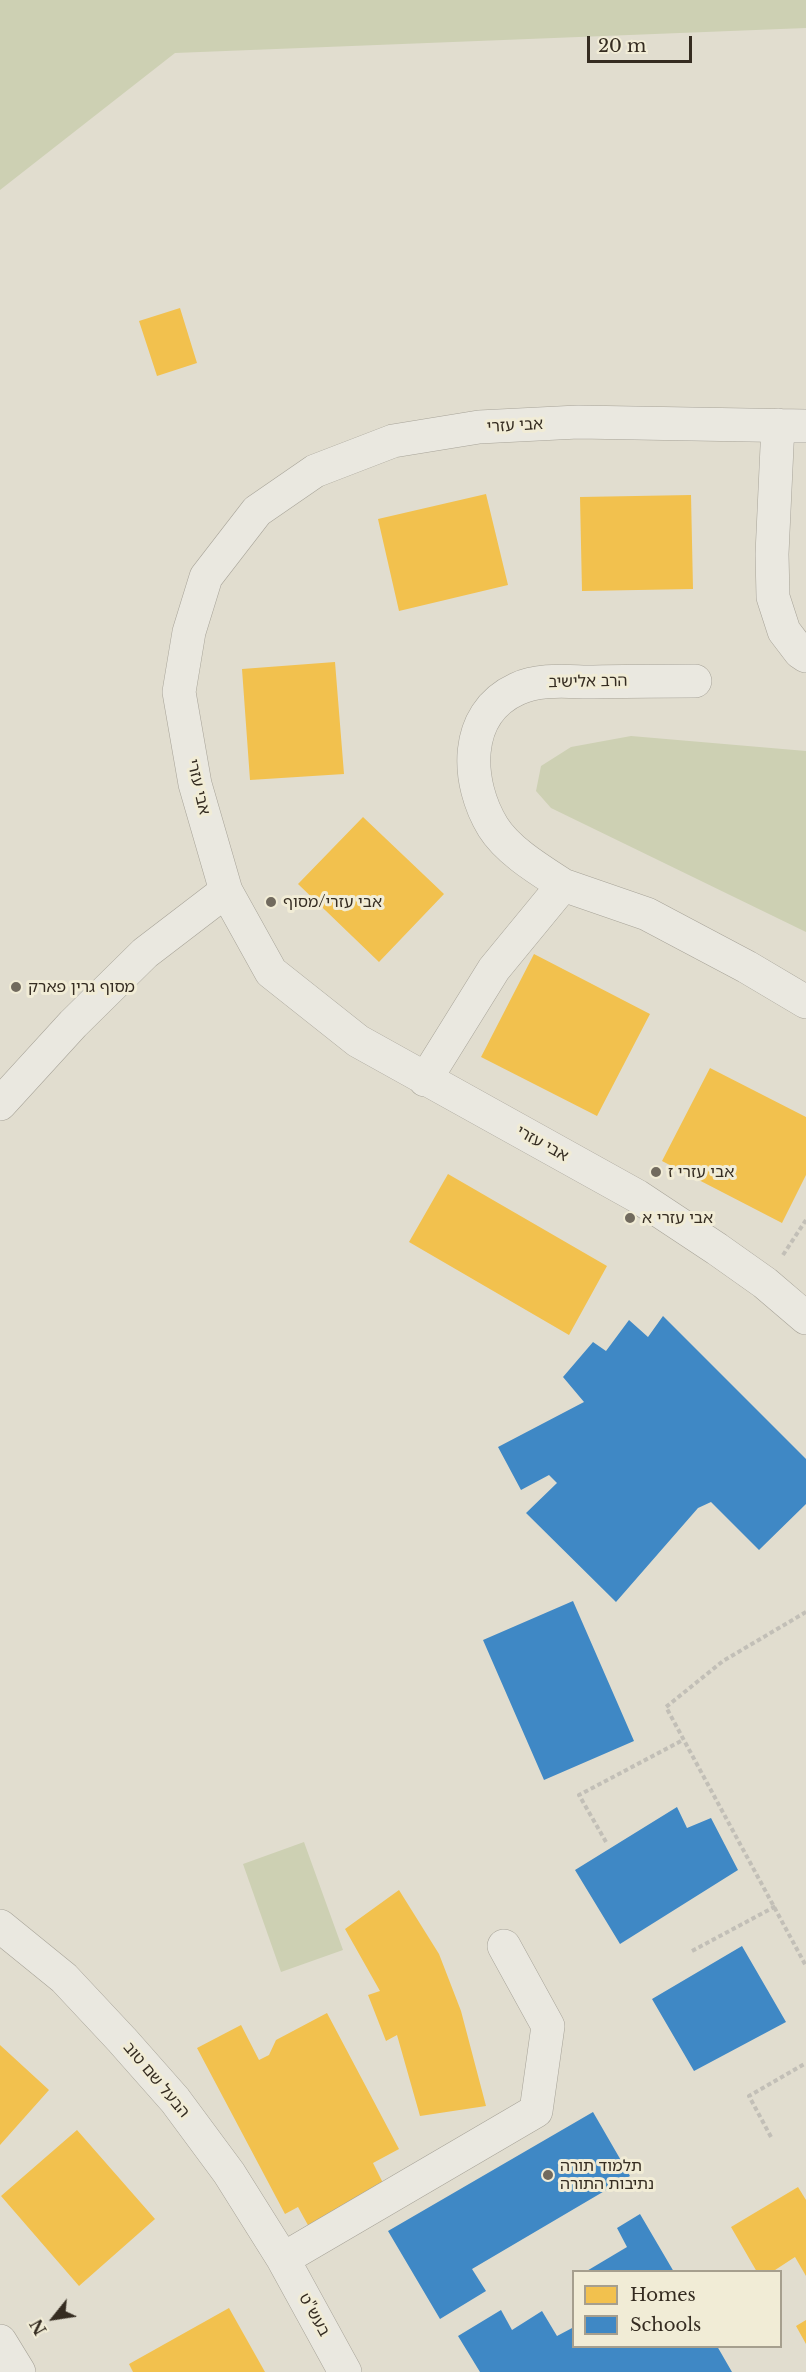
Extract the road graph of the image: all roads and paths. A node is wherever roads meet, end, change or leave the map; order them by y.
1 (792, 426) edge
2 (806, 656) edge
3 (695, 681) dead end
4 (564, 885) junction
5 (226, 891) junction
6 (806, 1002) edge
7 (425, 1080) junction
8 (0, 1104) edge
9 (806, 1318) edge
10 (806, 1612) edge
11 (683, 1740) junction
12 (606, 1842) dead end
13 (776, 1906) junction
14 (0, 1926) edge
15 (504, 1946) dead end
16 (693, 1951) dead end
17 (806, 1966) edge
18 (806, 2063) edge
19 (771, 2138) dead end
20 (283, 2259) junction
21 (0, 2341) edge
22 (19, 2372) edge
23 (345, 2372) edge

1 - 2 street
1 - 5 street, אבי עזרי
3 - 4 street, הרב אלישיב
4 - 6 street, הרב אלישיב
4 - 7 street
5 - 7 street, אבי עזרי
5 - 8 street
7 - 9 street, אבי עזרי
10 - 11 path
11 - 12 path
11 - 13 path
13 - 16 path
13 - 17 path
14 - 20 street, הבעל שם טוב
15 - 20 street
18 - 19 path
20 - 23 street, בעש"ט
21 - 22 street

